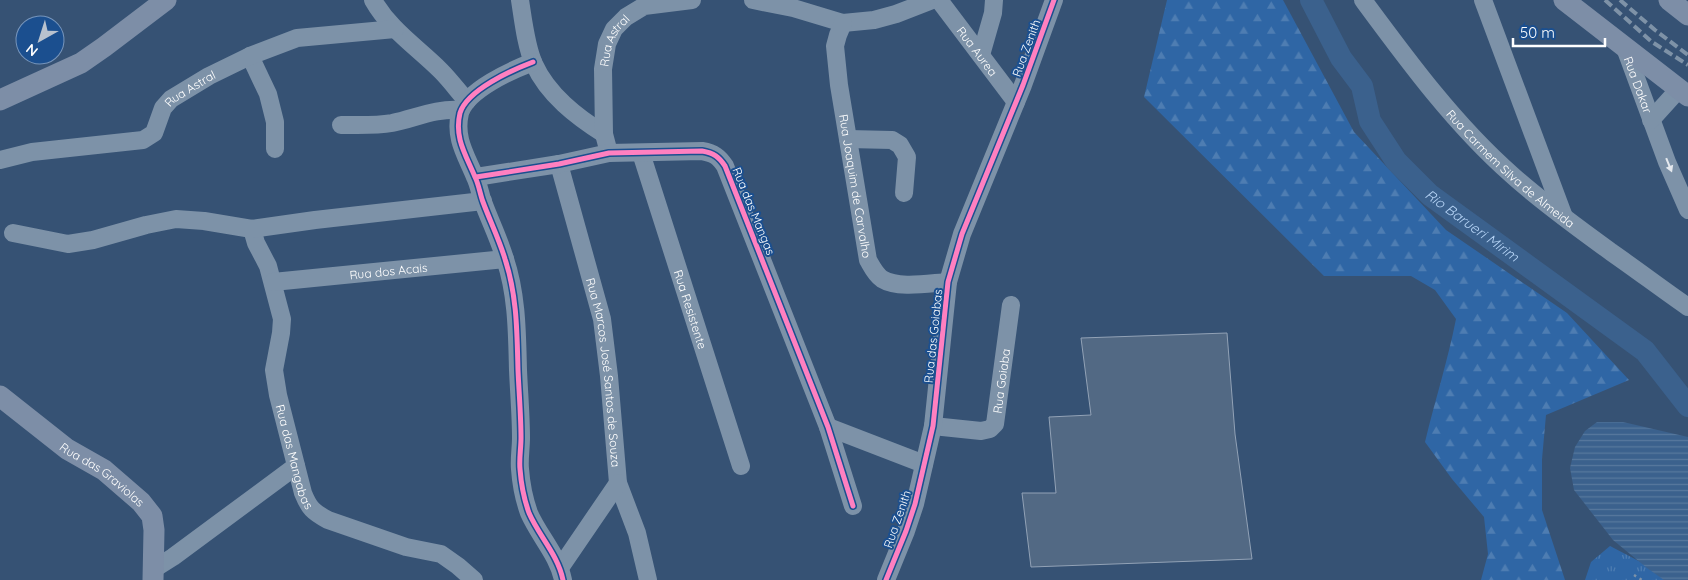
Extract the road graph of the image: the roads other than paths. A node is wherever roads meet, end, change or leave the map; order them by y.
1 (166, 0) edge
2 (373, 0) edge
3 (520, 0) edge
4 (692, 0) edge
5 (753, 0) edge
6 (932, 0) edge
7 (939, 0) edge
8 (994, 0) edge
9 (1054, 0) edge
10 (1362, 0) edge
11 (1483, 0) edge
12 (1564, 0) edge
13 (1669, 0) edge
14 (1674, 0) edge
15 (1688, 7) edge
16 (1688, 14) edge
17 (844, 23) junction
18 (395, 29) junction
19 (1625, 48) junction
20 (981, 55) junction
21 (250, 56) junction
22 (533, 62) junction
23 (1684, 92) edge
24 (0, 100) edge
25 (1016, 102) junction
26 (464, 106) junction
27 (1652, 120) junction
28 (341, 125) dead end
29 (604, 134) junction
30 (848, 139) junction
31 (275, 149) dead end
32 (609, 153) junction
33 (641, 153) junction
34 (0, 160) edge
35 (559, 164) junction
36 (476, 178) junction
37 (904, 193) dead end
38 (483, 201) junction
39 (1688, 210) edge
40 (1564, 218) junction
41 (252, 229) junction
42 (13, 233) dead end
43 (505, 259) junction
44 (273, 282) junction
45 (948, 282) junction
46 (1685, 303) edge
47 (1011, 305) dead end
48 (0, 396) edge
49 (933, 426) junction
50 (828, 427) junction
51 (924, 464) junction
52 (296, 466) junction
53 (741, 466) dead end
54 (618, 483) junction
55 (853, 506) dead end
56 (153, 574) edge
57 (561, 574) edge
58 (474, 580) edge
59 (648, 580) edge
60 (886, 580) edge

1 - 24 main road
2 - 18 street
3 - 22 street
4 - 29 street, Rua Astral
5 - 17 street
6 - 17 street
7 - 20 street, Rua Aurea
8 - 20 street
9 - 25 street, Rua Zenith
10 - 40 street, Rua Carmem Silva de Almeida
11 - 40 street
12 - 19 main road
13 - 16 main road
14 - 15 main road
17 - 30 street, Rua Joaquim de Carvalho
18 - 21 street, Rua Astral
18 - 26 street
19 - 23 main road
19 - 27 street, Rua Dakar
20 - 25 street, Rua Aurea
21 - 31 street
21 - 34 street, Rua Astral
22 - 26 street
22 - 29 street
23 - 27 street, Rua Dakar
25 - 45 street, Rua das Goiabas
26 - 28 street
26 - 36 street
27 -> 39 street, Rua Dakar
29 - 32 street, Rua Astral
30 - 37 street
30 - 45 street, Rua Joaquim de Carvalho
32 - 33 street, Rua das Mangas
32 - 35 street, Rua das Mangas
33 - 50 street, Rua das Mangas
33 - 53 street, Rua Resistente
35 - 36 street, Rua das Mangas
35 - 54 street, Rua Marcos José Santos de Souza
36 - 38 street
38 - 41 street
38 - 43 street
40 - 46 street, Rua Carmem Silva de Almeida
41 - 42 street
41 - 44 street, Rua das Mangabas
43 - 44 street, Rua dos Acais
43 - 57 street
44 - 52 street, Rua das Mangabas
45 - 49 street, Rua das Goiabas
47 - 49 street, Rua Goiaba
48 - 56 main road, Rua das Graviolas
49 - 51 street, Rua das Goiabas
50 - 51 street
50 - 55 street, Rua das Mangas
51 - 60 street, Rua Zenith
52 - 56 street
52 - 58 street, Rua das Mangabas
54 - 57 street
54 - 59 street, Rua Marcos José Santos de Souza

